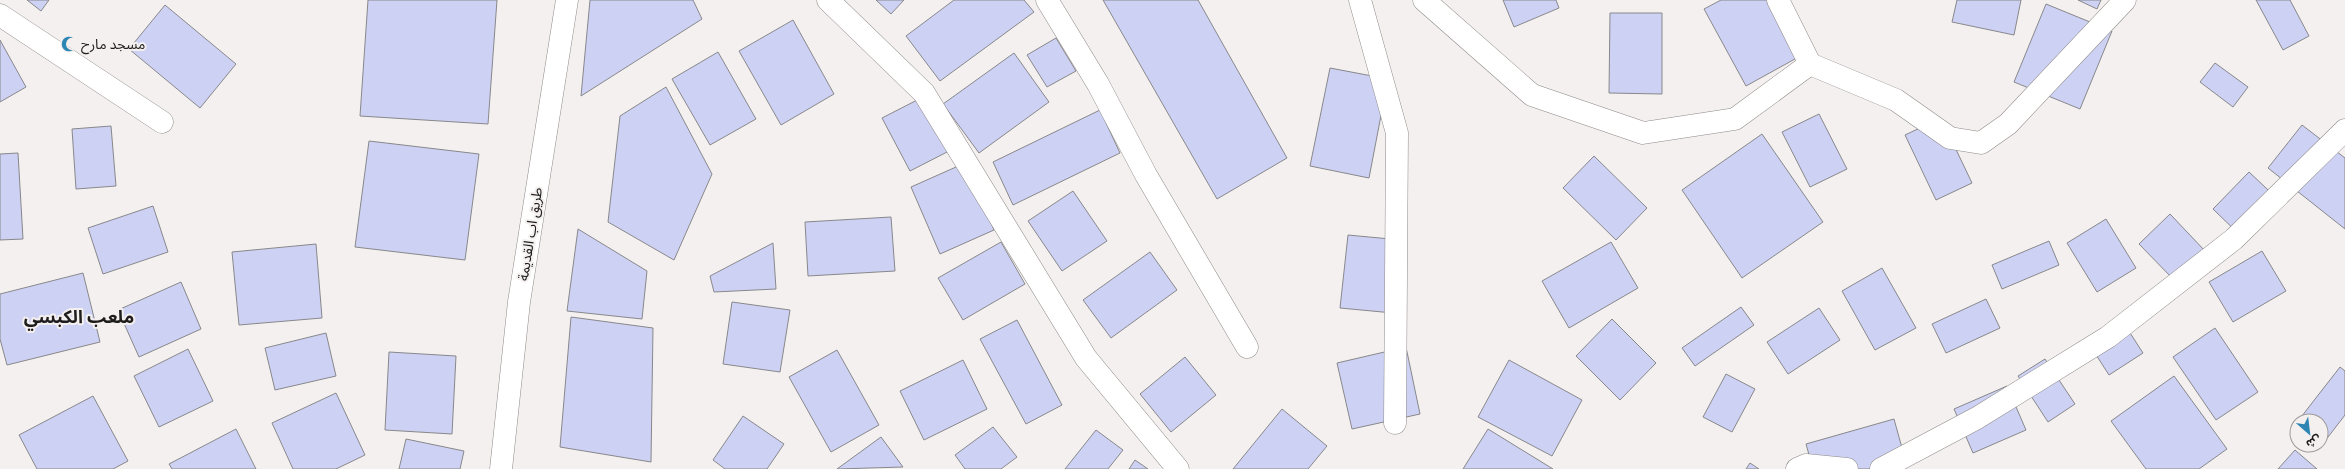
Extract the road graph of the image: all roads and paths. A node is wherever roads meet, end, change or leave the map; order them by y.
1 (567, 0) edge
2 (828, 0) edge
3 (1047, 0) edge
4 (1360, 0) edge
5 (1424, 0) edge
6 (1778, 0) edge
7 (2125, 0) edge
8 (0, 15) edge
9 (1810, 64) junction
10 (162, 122) dead end
11 (2345, 130) edge
12 (1247, 347) dead end
13 (1394, 423) dead end
14 (501, 469) edge
15 (1178, 469) edge
16 (1797, 469) edge
17 (1847, 469) edge
18 (1881, 469) edge

1 - 14 street, طريق اب القديمة
2 - 15 street
3 - 12 street
4 - 13 street
5 - 9 street
6 - 9 street
7 - 9 street
8 - 10 street
11 - 18 street
16 - 17 street

